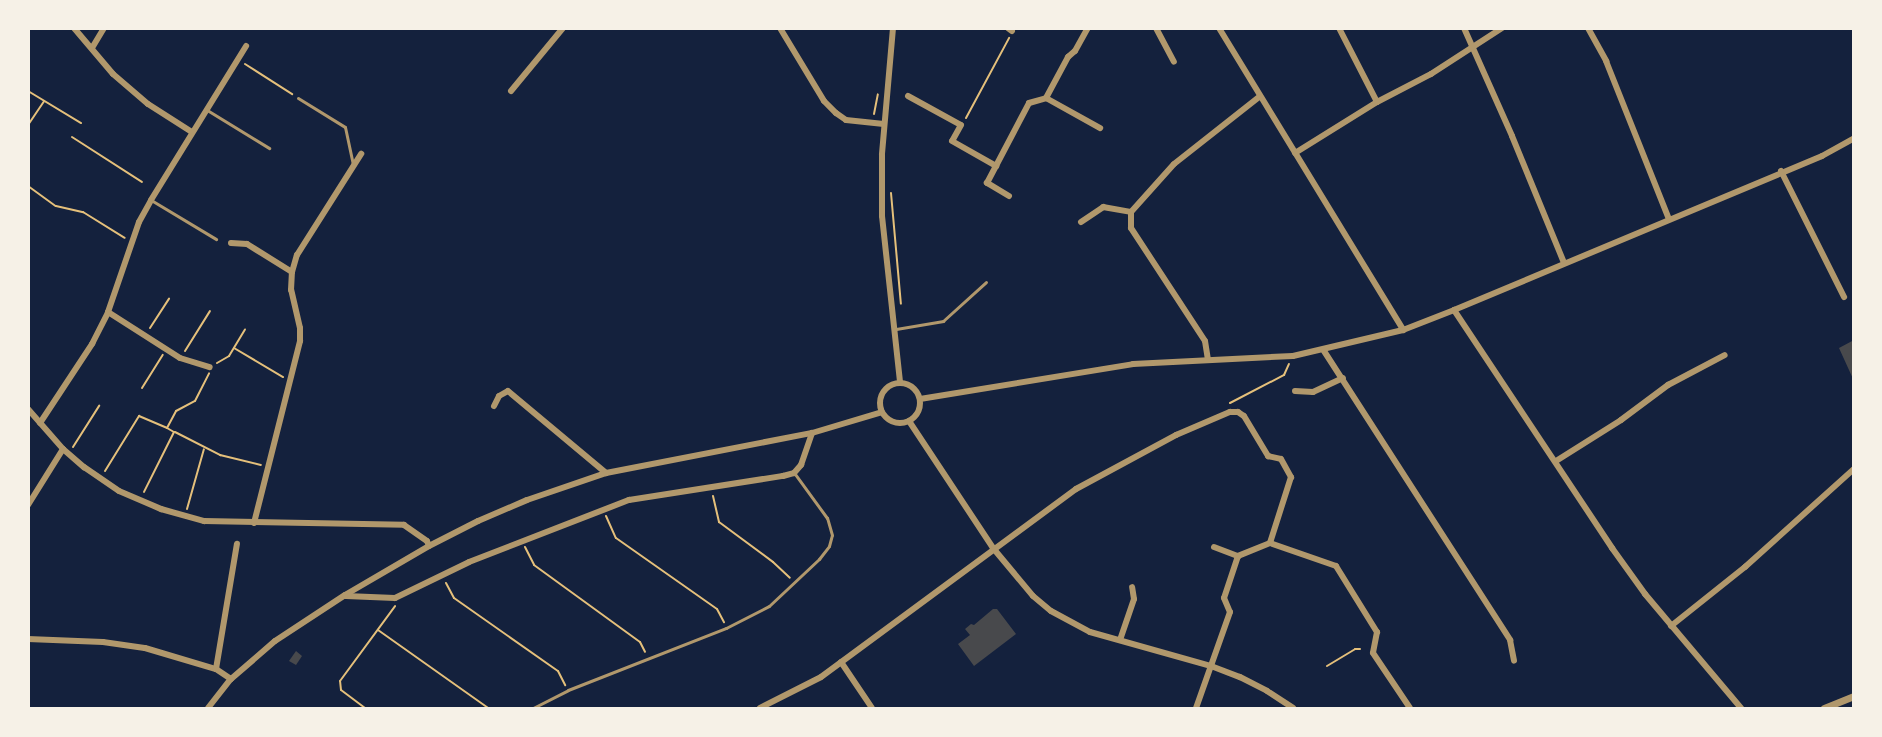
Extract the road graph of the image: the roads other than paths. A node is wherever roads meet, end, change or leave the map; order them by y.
1 (74, 28) edge
2 (104, 28) edge
3 (562, 28) edge
4 (780, 28) edge
5 (893, 28) edge
6 (1088, 28) edge
7 (1156, 28) edge
8 (1219, 28) edge
9 (1339, 28) edge
10 (1464, 28) edge
11 (1502, 28) edge
12 (1588, 28) edge
13 (246, 46) dead end
14 (1472, 47) junction
15 (92, 48) junction
16 (1174, 62) dead end
17 (512, 91) dead end
18 (908, 96) dead end
19 (1259, 97) junction
20 (298, 98) dead end
21 (1046, 98) junction
22 (1377, 102) junction
23 (206, 109) junction
24 (884, 124) junction
25 (1100, 128) dead end
26 (192, 132) junction
27 (1854, 138) edge
28 (269, 148) dead end
29 (1294, 153) junction
30 (361, 154) dead end
31 (353, 166) junction
32 (996, 166) junction
33 (1781, 171) junction
34 (1009, 196) dead end
35 (151, 200) junction
36 (1131, 212) junction
37 (1669, 219) junction
38 (1080, 222) dead end
39 (216, 239) dead end
40 (231, 243) dead end
41 (1564, 263) junction
42 (292, 272) junction
43 (986, 282) dead end
44 (1844, 297) dead end
45 (1455, 310) junction
46 (108, 312) junction
47 (896, 329) junction
48 (1403, 330) junction
49 (1324, 351) junction
50 (1725, 355) dead end
51 (1208, 359) junction
52 (210, 368) road end
53 (1343, 378) junction
54 (900, 383) junction
55 (1295, 391) dead end
56 (920, 399) junction
57 (494, 406) dead end
58 (28, 409) edge
59 (882, 412) junction
60 (909, 422) junction
61 (40, 423) junction
62 (812, 433) junction
63 (63, 449) junction
64 (1556, 461) junction
65 (1854, 468) edge
66 (606, 473) junction
67 (794, 473) junction
68 (28, 506) edge
69 (254, 523) junction
70 (1270, 543) junction
71 (237, 544) dead end
72 (429, 546) junction
73 (1214, 547) dead end
74 (993, 548) junction
75 (1239, 556) junction
76 (1132, 587) dead end
77 (345, 596) junction
78 (1671, 626) junction
79 (28, 639) edge
80 (1120, 640) junction
81 (1514, 661) dead end
82 (841, 662) junction
83 (1210, 666) junction
84 (216, 669) junction
85 (231, 679) junction
86 (1854, 696) edge
87 (1840, 705) edge
88 (208, 708) edge
89 (533, 708) edge
90 (759, 708) edge
91 (872, 708) edge
92 (1196, 708) edge
93 (1293, 708) edge
94 (1410, 708) edge
95 (1741, 708) edge
96 (1824, 708) edge

1 - 15 street
2 - 15 street
3 - 17 street
4 - 24 street
5 - 24 street
6 - 21 street
7 - 16 street
8 - 19 street
9 - 22 street
10 - 14 street
11 - 14 street
12 - 37 street
13 - 23 street
14 - 22 street
14 - 41 street
15 - 26 street
18 - 32 street
19 - 29 street
19 - 36 street
20 - 31 lane
21 - 25 street
21 - 32 street
22 - 29 street
23 - 26 street
23 - 28 lane
24 - 47 street
26 - 35 street
27 - 33 street
29 - 48 street
30 - 31 street
31 - 42 street
32 - 34 street
33 - 37 street
33 - 44 street
35 - 39 lane
35 - 46 street
36 - 38 street
36 - 51 street
37 - 41 street
40 - 42 street
41 - 45 street
42 - 69 street
43 - 47 lane
45 - 48 street
45 - 64 street
46 - 52 street
46 - 61 street
47 - 54 street
48 - 49 street
49 - 51 street
49 - 53 street
50 - 64 street
51 - 56 street
53 - 55 street
53 - 81 street
54 - 56 street
54 - 59 street
56 - 60 street
57 - 66 street
58 - 61 street
59 - 60 street
59 - 62 street
60 - 74 street
61 - 63 street
62 - 66 street
62 - 67 street
63 - 68 street
63 - 69 street
64 - 78 street
65 - 78 street
66 - 72 street
67 - 77 street
67 - 89 lane
69 - 72 street
70 - 74 street
70 - 75 street
70 - 94 street
71 - 84 street
72 - 77 street
73 - 75 street
74 - 80 street
74 - 82 street
75 - 83 street
76 - 80 street
77 - 85 street
78 - 95 street
79 - 84 street
80 - 83 street
82 - 90 street
82 - 91 street
83 - 92 street
83 - 93 street
84 - 85 street
85 - 88 street
86 - 87 street
87 - 96 street

